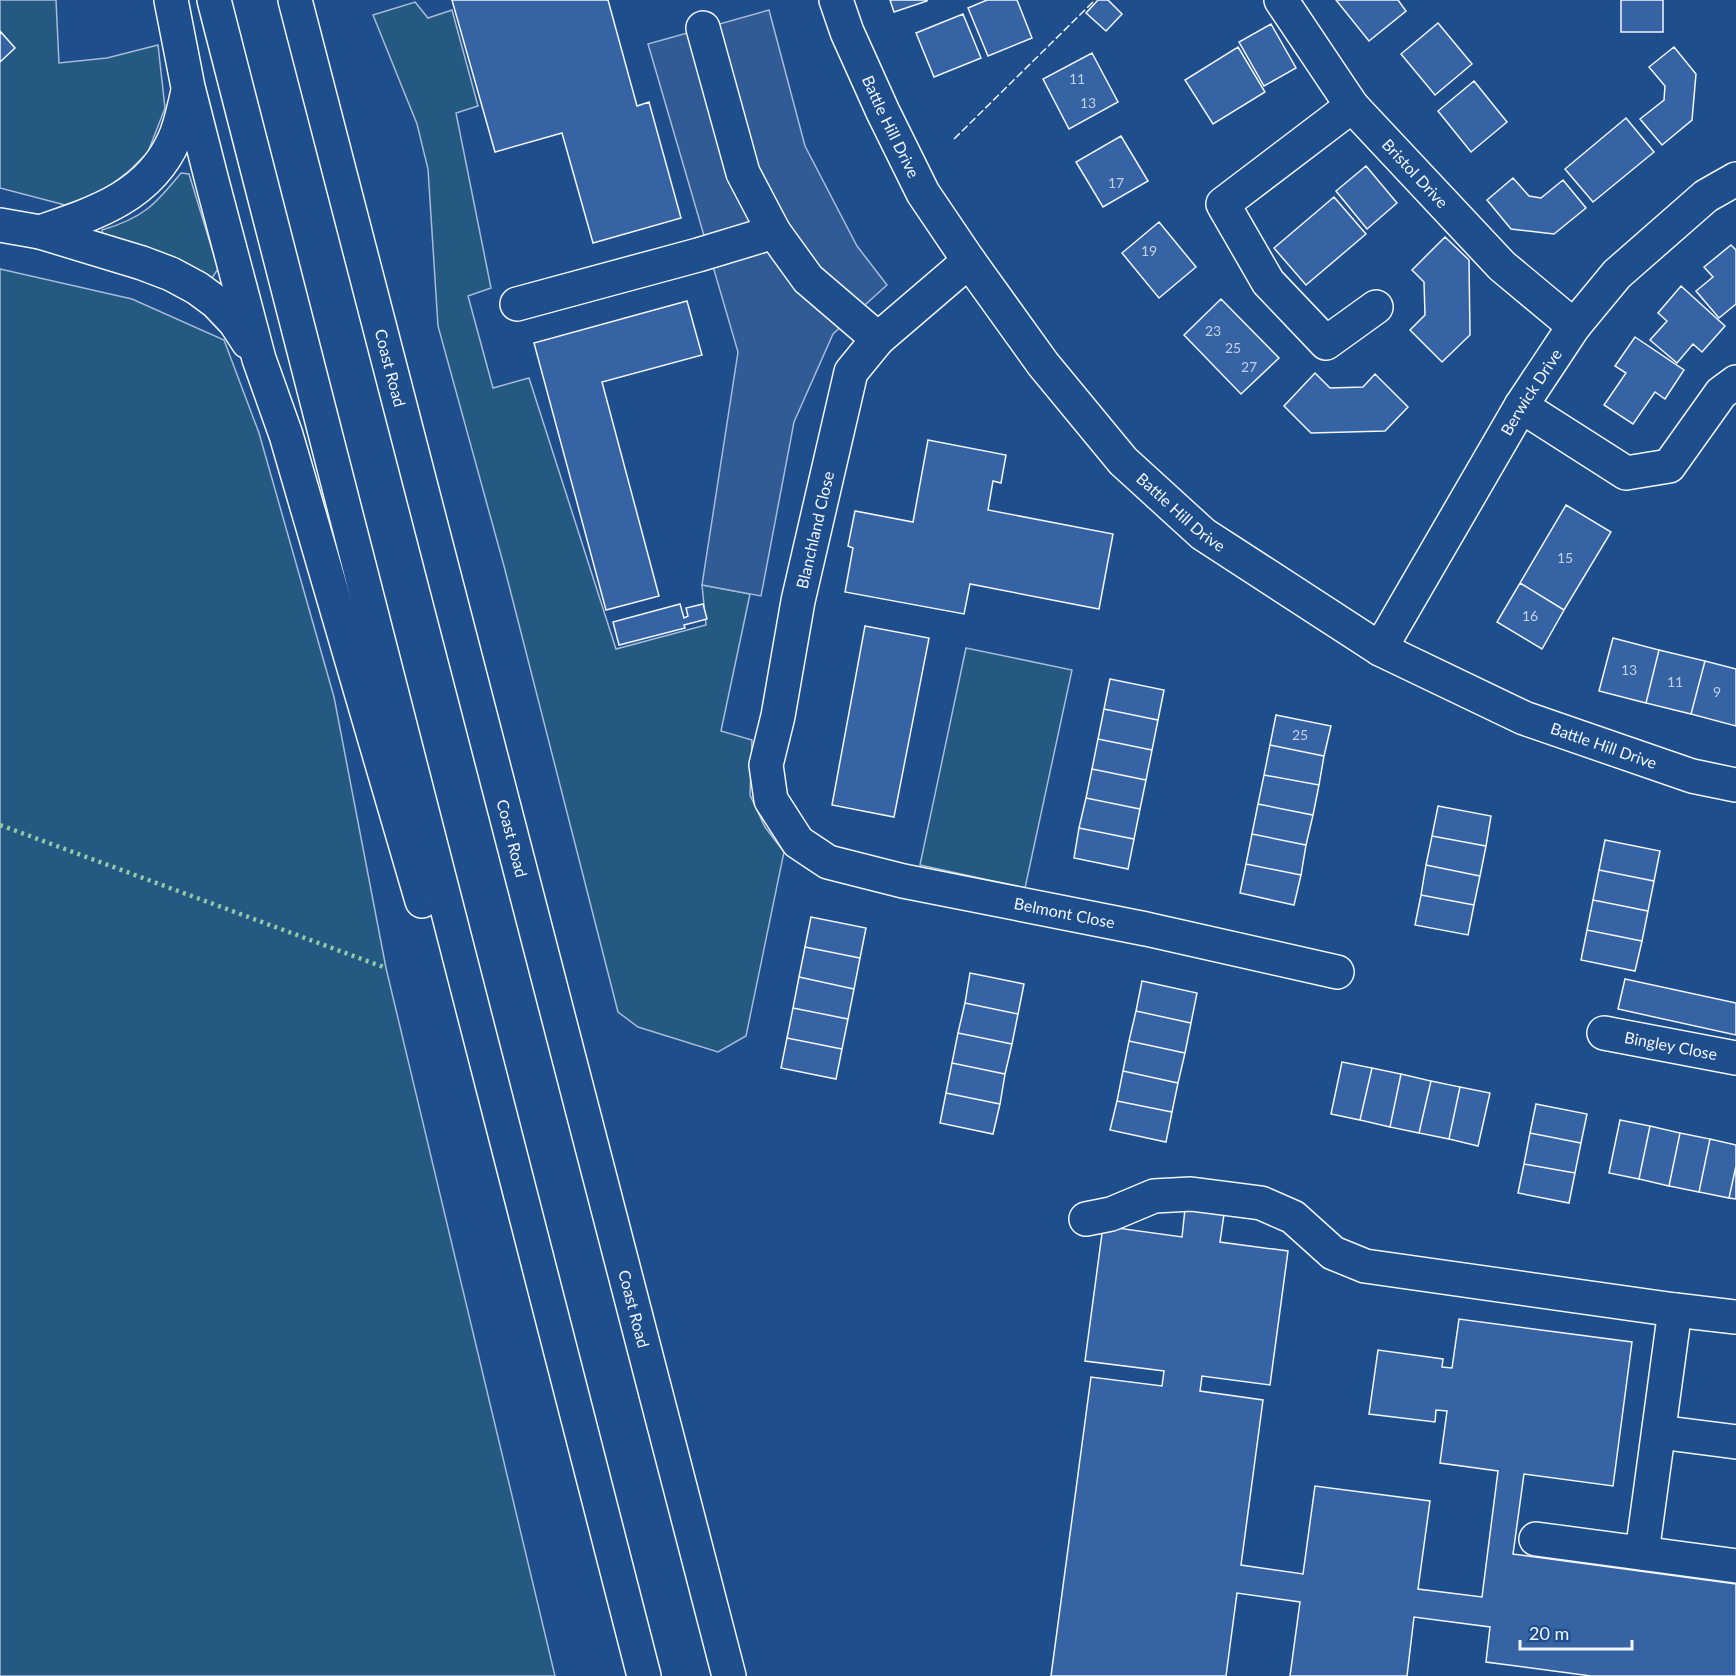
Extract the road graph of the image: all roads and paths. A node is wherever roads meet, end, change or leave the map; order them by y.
1 (171, 0) edge
2 (214, 0) edge
3 (295, 0) edge
4 (836, 0) edge
5 (1281, 0) edge
6 (703, 28) dead end
7 (189, 87) junction
8 (1352, 106) junction
9 (1736, 179) edge
10 (0, 225) edge
11 (40, 232) junction
12 (774, 232) junction
13 (969, 261) junction
14 (518, 304) dead end
15 (1376, 307) dead end
16 (1574, 326) junction
17 (878, 339) junction
18 (259, 359) junction
19 (1736, 382) edge
20 (1521, 406) junction
21 (1380, 649) junction
22 (1736, 785) edge
23 (798, 842) joint
24 (1337, 972) dead end
25 (1604, 1033) dead end
26 (1736, 1058) edge
27 (1086, 1219) dead end
28 (1675, 1310) junction
29 (1736, 1317) edge
30 (1659, 1432) junction
31 (1736, 1442) edge
32 (598, 1504) junction
33 (1536, 1539) dead end
34 (1642, 1553) junction
35 (1736, 1566) edge
36 (644, 1676) edge
37 (729, 1676) edge

1 - 7 main road
2 - 32 main road
3 - 37 main road, Coast Road
4 - 13 main road, Battle Hill Drive
5 - 8 main road, Bristol Drive
6 - 12 main road
7 - 11 main road
7 - 18 main road
8 - 15 main road
8 - 16 main road, Bristol Drive
9 - 16 main road, Berwick Drive
10 - 11 main road
11 - 18 main road
12 - 14 main road
12 - 17 main road
13 - 17 main road, Blanchland Close
13 - 21 main road, Battle Hill Drive
16 - 20 main road, Berwick Drive
17 - 23 main road, Blanchland Close
18 - 32 main road
19 - 20 main road
20 - 21 main road, Berwick Drive
21 - 22 main road, Battle Hill Drive
23 - 24 main road, Belmont Close
25 - 26 main road, Bingley Close
27 - 28 main road
28 - 29 main road
28 - 30 main road
30 - 31 main road
30 - 34 main road
32 - 36 main road
33 - 34 main road
34 - 35 main road

